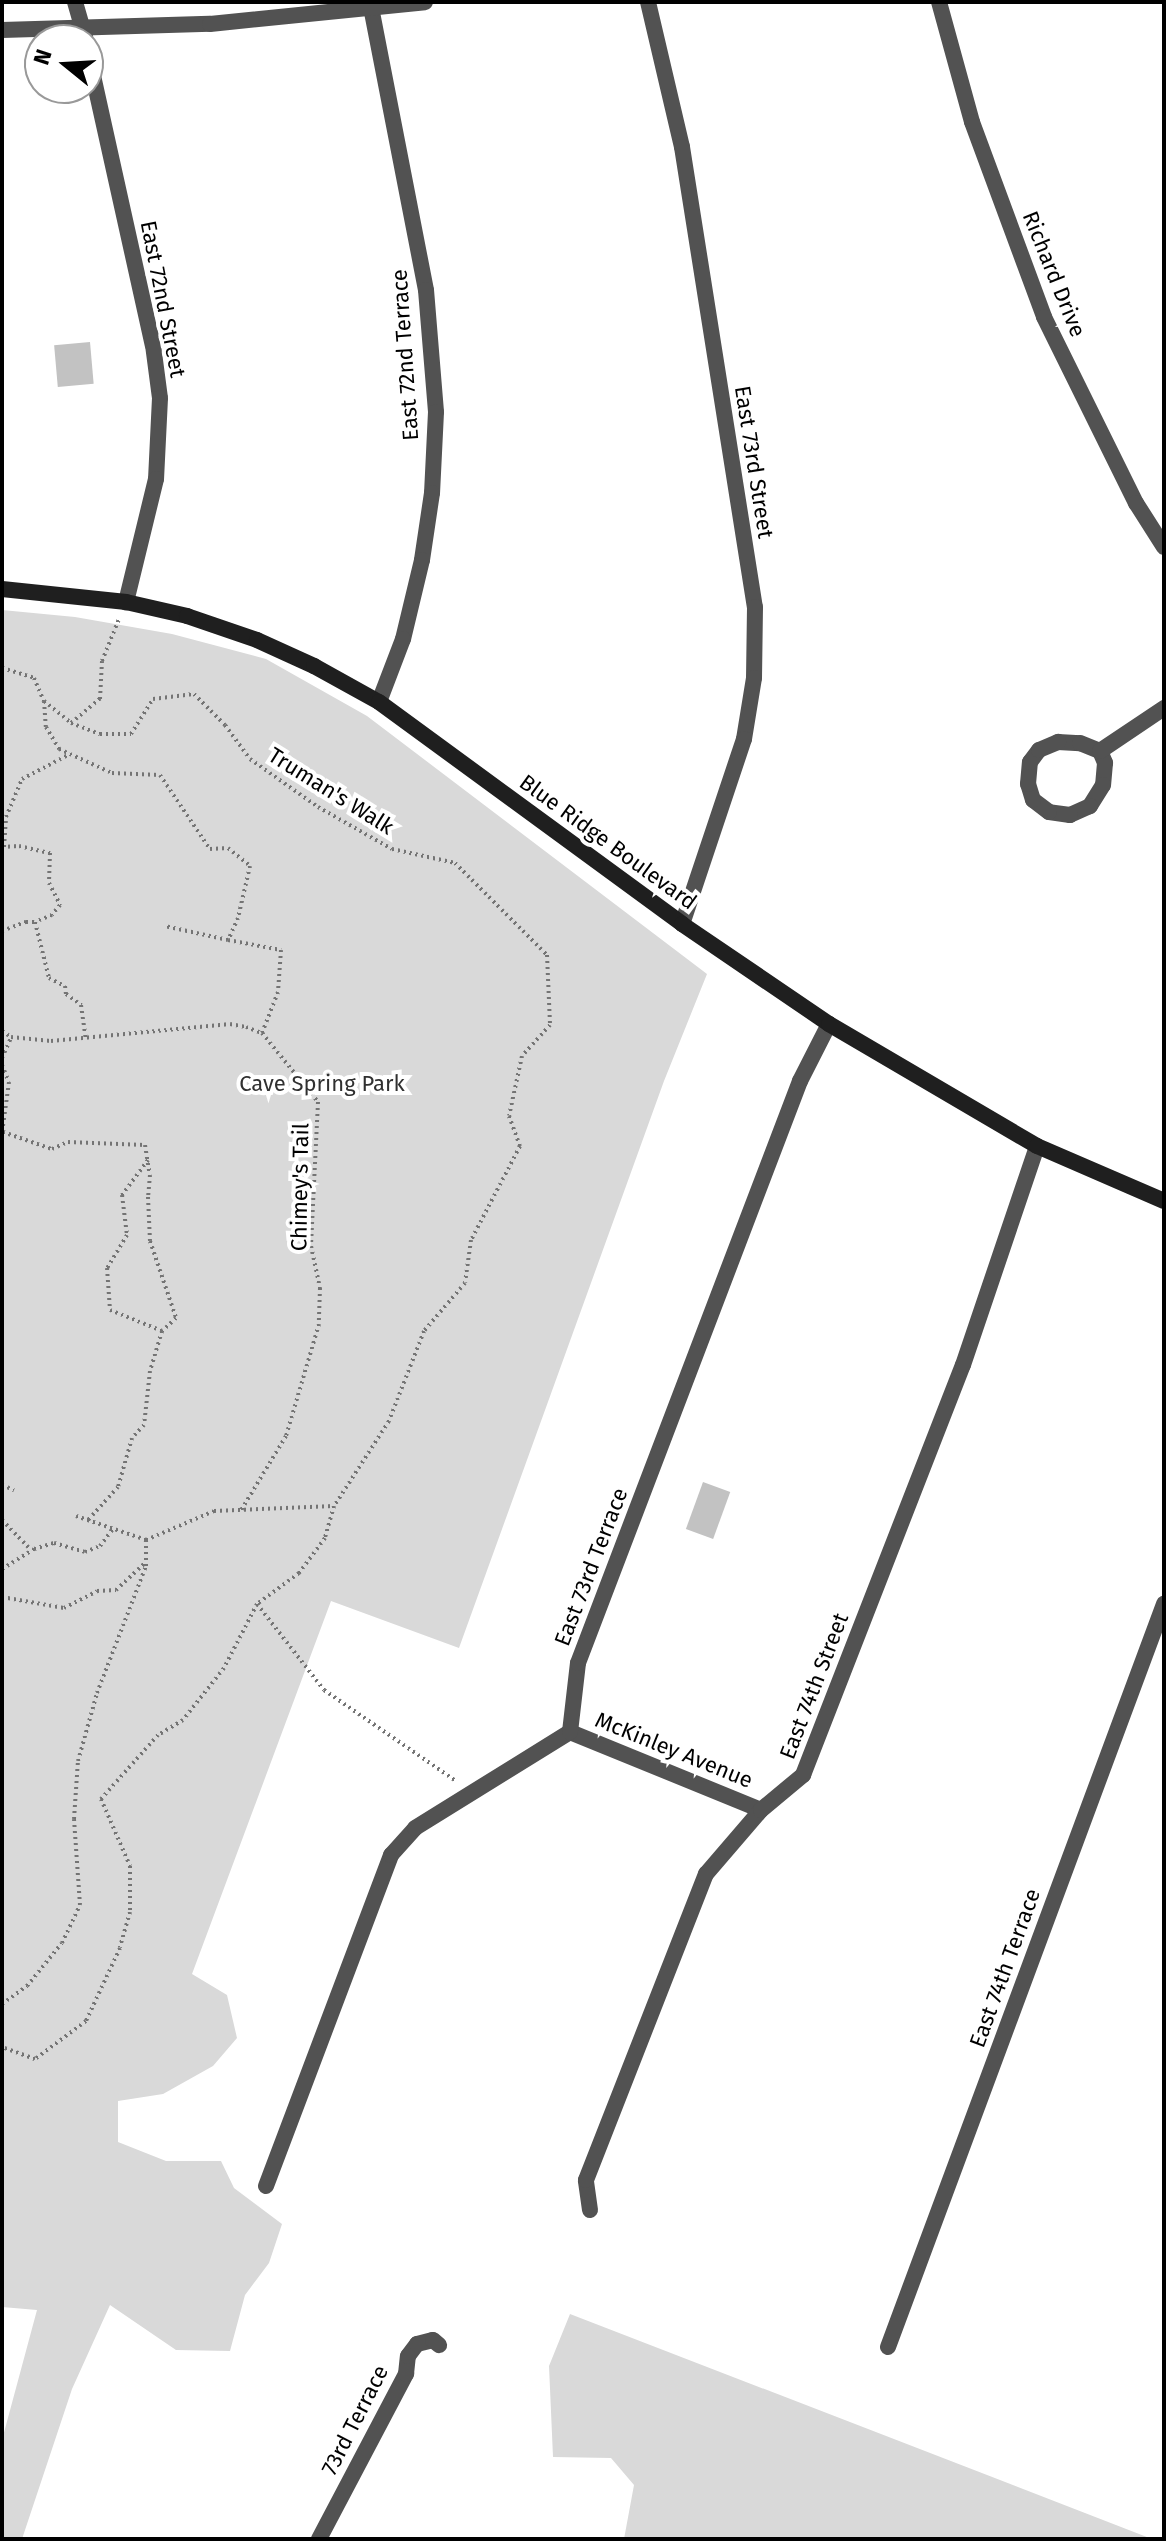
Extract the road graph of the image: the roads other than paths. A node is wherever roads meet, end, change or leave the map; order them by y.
1 (75, 2) edge
2 (425, 2) edge
3 (648, 2) edge
4 (939, 2) edge
5 (371, 6) edge
6 (81, 24) edge
7 (2, 30) edge
8 (24, 31) edge
9 (104, 33) edge
10 (99, 104) edge
11 (1164, 547) edge
12 (2, 589) edge
13 (126, 602) junction
14 (379, 702) junction
15 (1164, 708) edge
16 (1100, 751) junction
17 (682, 924) junction
18 (829, 1024) junction
19 (1037, 1146) junction
20 (1164, 1201) edge
21 (1164, 1604) edge
22 (570, 1732) junction
23 (761, 1810) junction
24 (266, 2186) dead end
25 (590, 2210) dead end
26 (439, 2345) dead end
27 (888, 2347) dead end
28 (319, 2539) edge

1 - 6 street
2 - 5 street
3 - 17 street, East 73rd Street
4 - 11 street, Richard Drive
5 - 9 street
5 - 14 street, East 72nd Terrace
7 - 8 street
10 - 13 street, East 72nd Street
12 - 13 main road, Blue Ridge Boulevard
13 - 14 main road, Blue Ridge Boulevard
14 - 17 main road, Blue Ridge Boulevard
15 - 16 street
16 - 16 street
17 - 18 main road, Blue Ridge Boulevard
18 - 19 main road, Blue Ridge Boulevard
18 - 22 street, East 73rd Terrace
19 - 20 main road, Blue Ridge Boulevard
19 - 23 street, East 74th Street
21 - 27 street, East 74th Terrace
22 - 23 street, McKinley Avenue
22 - 24 street
23 - 25 street, East 74th Street
26 - 28 street, 73rd Terrace

